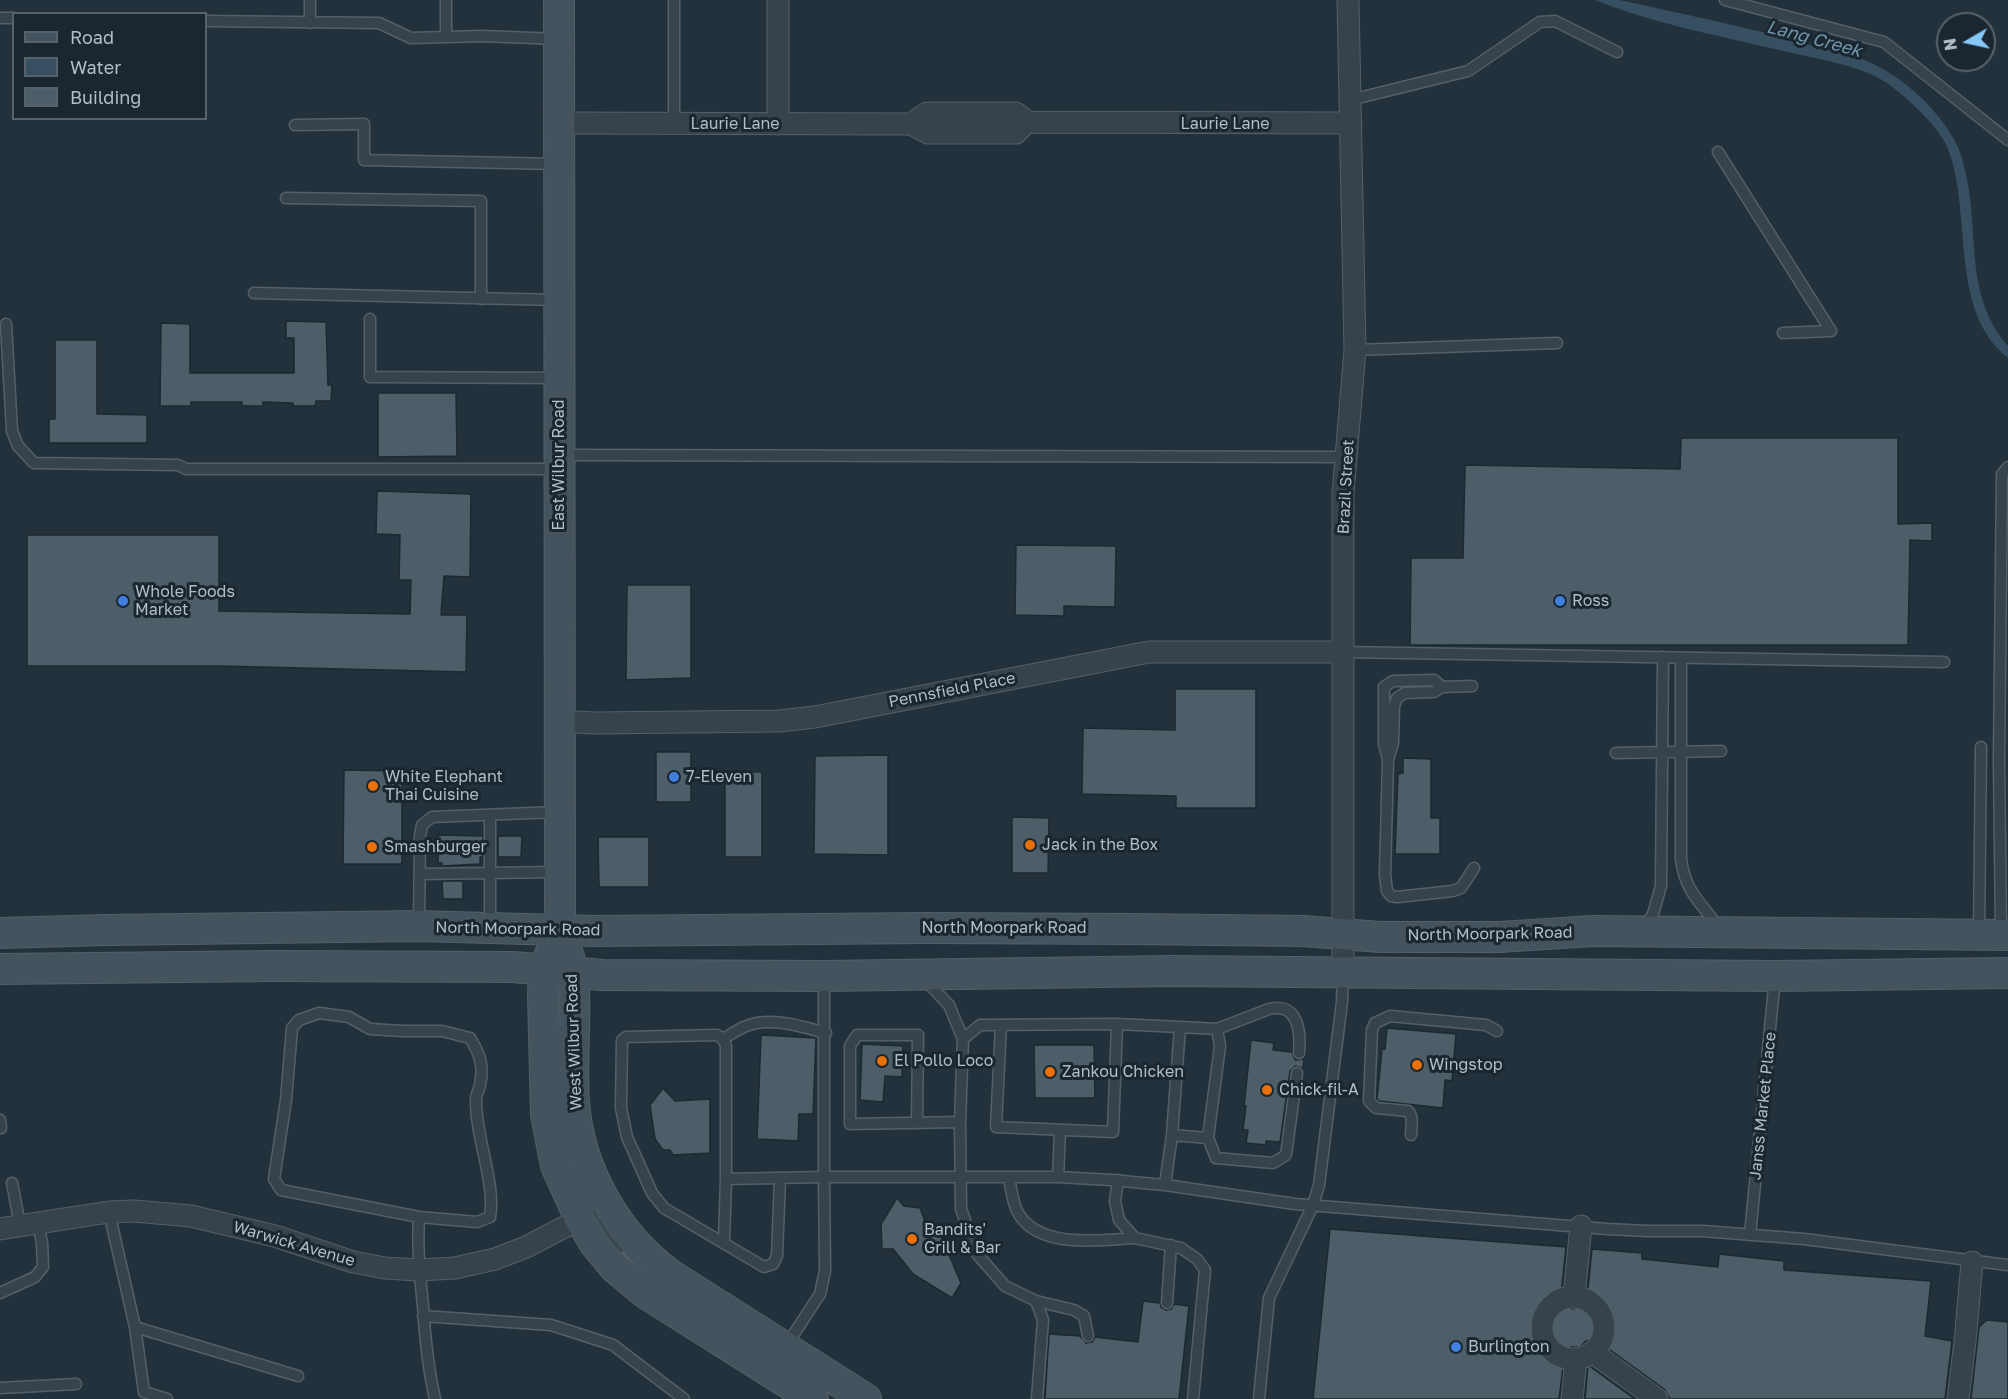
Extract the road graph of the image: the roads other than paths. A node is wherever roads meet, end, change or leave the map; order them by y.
1 (310, 0) edge
2 (446, 0) edge
3 (559, 0) edge
4 (674, 0) edge
5 (778, 0) edge
6 (1348, 0) edge
7 (1725, 0) edge
8 (207, 21) edge
9 (310, 22) junction
10 (446, 37) junction
11 (559, 39) junction
12 (1617, 52) dead end
13 (1350, 100) junction
14 (558, 123) junction
15 (1351, 123) junction
16 (674, 124) junction
17 (778, 124) junction
18 (295, 125) dead end
19 (2008, 140) edge
20 (1718, 152) dead end
21 (559, 164) junction
22 (286, 198) dead end
23 (254, 293) dead end
24 (481, 298) junction
25 (559, 300) junction
26 (370, 319) dead end
27 (6, 324) dead end
28 (1783, 333) dead end
29 (1557, 343) dead end
30 (1355, 350) junction
31 (559, 378) junction
32 (1346, 457) junction
33 (559, 462) junction
34 (2008, 467) edge
35 (1343, 652) junction
36 (1663, 657) junction
37 (1682, 658) junction
38 (1944, 662) dead end
39 (1472, 686) dead end
40 (1442, 687) junction
41 (560, 721) junction
42 (1982, 747) dead end
43 (1721, 751) dead end
44 (1662, 752) junction
45 (1682, 752) junction
46 (1616, 753) dead end
47 (1388, 760) junction
48 (560, 812) junction
49 (490, 815) junction
50 (1474, 868) dead end
51 (560, 872) junction
52 (490, 873) junction
53 (420, 874) junction
54 (419, 926) junction
55 (490, 928) junction
56 (561, 930) junction
57 (1642, 932) junction
58 (1722, 932) junction
59 (0, 933) edge
60 (1344, 934) junction
61 (1996, 934) edge
62 (0, 969) edge
63 (559, 970) junction
64 (918, 973) junction
65 (2008, 973) edge
66 (1343, 974) junction
67 (824, 975) junction
68 (1775, 976) junction
69 (1117, 1024) junction
70 (1001, 1025) junction
71 (1180, 1027) junction
72 (1217, 1029) junction
73 (1497, 1031) dead end
74 (826, 1032) junction
75 (723, 1039) junction
76 (963, 1039) junction
77 (1299, 1053) dead end
78 (1297, 1072) dead end
79 (960, 1122) junction
80 (917, 1123) junction
81 (1060, 1130) junction
82 (1172, 1135) junction
83 (1411, 1135) dead end
84 (1208, 1138) junction
85 (824, 1177) junction
86 (1058, 1177) junction
87 (780, 1178) junction
88 (1010, 1178) junction
89 (726, 1179) junction
90 (960, 1179) junction
91 (1118, 1180) junction
92 (12, 1183) dead end
93 (1165, 1185) junction
94 (1313, 1205) junction
95 (109, 1212) junction
96 (419, 1217) junction
97 (580, 1219) junction
98 (20, 1226) edge
99 (1581, 1226) junction
100 (1750, 1235) junction
101 (1135, 1238) junction
102 (724, 1242) junction
103 (1171, 1245) junction
104 (652, 1261) junction
105 (1972, 1262) junction
106 (2008, 1265) edge
107 (418, 1270) junction
108 (0, 1293) edge
109 (1574, 1296) junction
110 (1036, 1301) junction
111 (1167, 1303) dead end
112 (423, 1316) junction
113 (135, 1327) junction
114 (1088, 1336) dead end
115 (1584, 1355) junction
116 (777, 1359) junction
117 (298, 1376) dead end
118 (76, 1384) dead end
119 (0, 1388) edge
120 (167, 1399) edge
121 (435, 1399) edge
122 (684, 1399) edge
123 (813, 1399) edge
124 (866, 1399) edge
125 (1037, 1399) edge
126 (1193, 1399) edge
127 (1259, 1399) edge
128 (1572, 1399) edge
129 (1657, 1399) edge
130 (1958, 1399) edge

1 - 9 lane
2 - 10 lane
3 - 11 main road, East Wilbur Road
4 - 16 lane
5 - 17 street
6 - 13 street, Brazil Street
7 - 19 lane
8 - 9 lane
9 - 10 lane
10 - 11 lane
11 - 14 main road, East Wilbur Road
12 - 13 lane
13 - 15 street, Brazil Street
14 - 16 street, Laurie Lane
14 - 21 main road, East Wilbur Road
15 - 17 street, Laurie Lane
15 - 30 street, Brazil Street
16 - 17 street, Laurie Lane
18 - 21 lane
20 - 28 lane
21 - 25 main road, East Wilbur Road
22 - 24 lane
23 - 24 lane
24 - 25 lane
25 - 31 main road, East Wilbur Road
26 - 31 lane
27 - 33 lane
29 - 30 lane
30 - 32 street, Brazil Street
31 - 33 main road, East Wilbur Road
32 - 33 lane
32 - 35 street, Brazil Street
33 - 41 main road, East Wilbur Road
34 - 61 lane
35 - 36 lane
35 - 41 street, Pennsfield Place
35 - 60 street, Brazil Street
36 - 37 lane
36 - 44 lane
37 - 38 lane
37 - 45 lane
39 - 40 lane
40 - 47 lane
40 - 47 lane
41 - 48 main road, East Wilbur Road
42 - 61 lane
43 - 45 lane
44 - 45 lane
44 - 46 lane
44 - 57 lane
45 - 58 lane
47 - 50 lane
48 - 49 lane
48 - 51 main road, East Wilbur Road
49 - 52 lane
49 - 53 lane
51 - 52 lane
51 - 56 main road, East Wilbur Road
52 - 53 lane
52 - 55 lane
53 - 54 lane
54 - 55 main road, North Moorpark Road
54 - 59 main road, North Moorpark Road
55 - 56 main road, North Moorpark Road
56 - 60 main road, North Moorpark Road
56 - 63 main road, West Wilbur Road
57 - 58 main road, North Moorpark Road
57 - 60 main road, North Moorpark Road
58 - 61 main road, North Moorpark Road
60 - 66 street, Brazil Street
62 - 63 main road
63 - 67 main road
63 - 97 main road, West Wilbur Road
63 - 104 main road, West Wilbur Road
64 - 66 main road
64 - 67 main road
64 - 76 lane
65 - 68 main road
66 - 68 main road
66 - 94 lane
67 - 74 lane
68 - 100 lane, Janss Market Place
69 - 70 lane
69 - 71 lane
69 - 81 lane
70 - 76 lane
70 - 81 lane
71 - 72 lane
71 - 82 lane
72 - 77 lane
72 - 84 lane
73 - 83 lane
74 - 75 lane
74 - 85 lane
75 - 89 lane
75 - 102 lane
76 - 79 lane
78 - 84 lane
79 - 80 lane
79 - 90 lane
80 - 80 lane
81 - 86 lane
82 - 84 lane
82 - 93 lane
85 - 87 lane
85 - 90 lane
85 - 116 lane
86 - 88 lane
86 - 91 lane
87 - 89 lane
87 - 102 lane
88 - 90 lane
88 - 101 lane
89 - 102 lane
90 - 110 lane
91 - 93 lane
91 - 101 lane
92 - 98 lane
93 - 94 lane
94 - 99 lane
94 - 127 lane
95 - 98 street, Warwick Avenue
95 - 107 street, Warwick Avenue
95 - 113 lane
96 - 96 lane
96 - 107 lane
97 - 104 street
97 - 107 street, Warwick Avenue
97 - 116 main road, West Wilbur Road
98 - 108 lane
99 - 100 lane
99 - 109 street
100 - 105 lane
101 - 103 lane
103 - 111 lane
103 - 126 lane
104 - 116 main road, West Wilbur Road
105 - 106 lane
105 - 130 street
107 - 112 lane
109 - 115 street
109 - 115 street
110 - 114 lane
110 - 125 lane
112 - 121 lane
112 - 122 lane
113 - 117 lane
113 - 120 lane
115 - 128 street
115 - 129 street
116 - 123 main road, West Wilbur Road
116 - 124 main road, West Wilbur Road
118 - 119 lane

